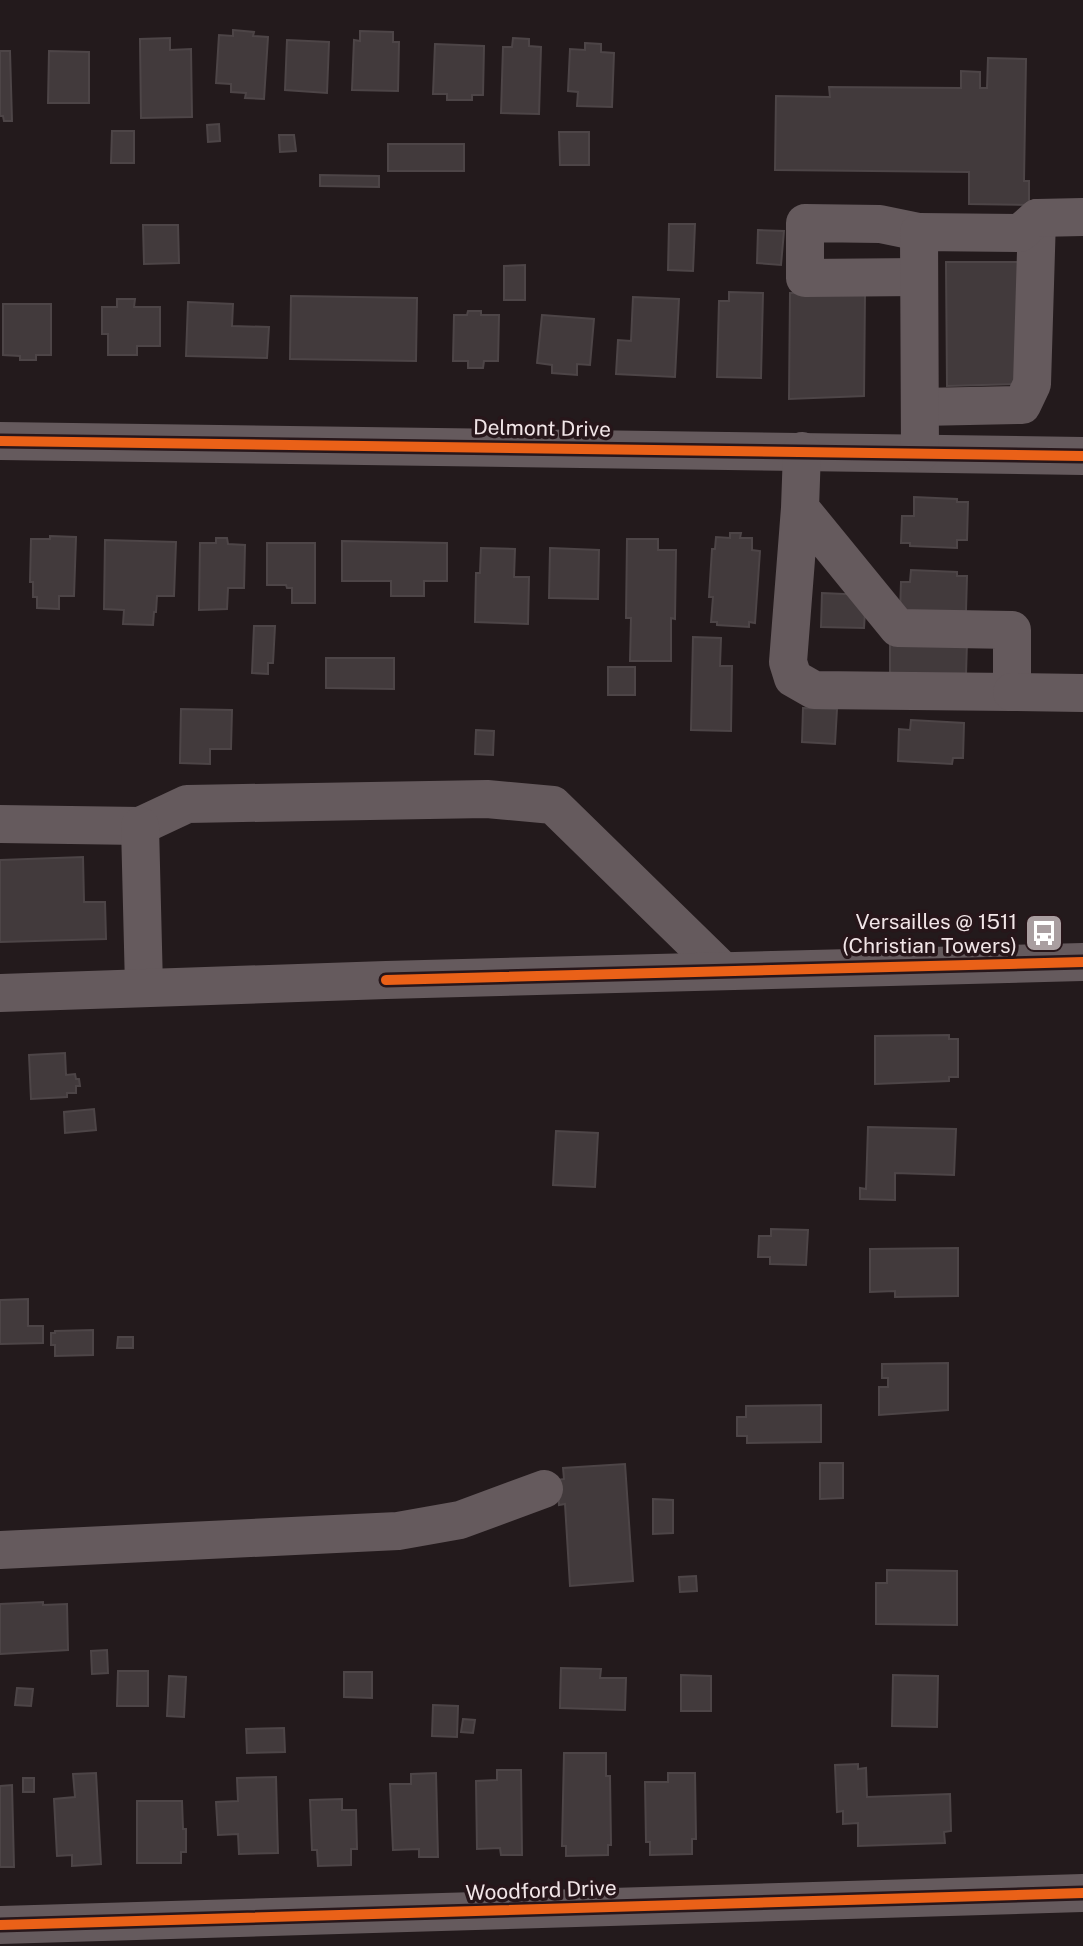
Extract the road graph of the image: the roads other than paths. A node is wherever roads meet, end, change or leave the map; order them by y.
1 (1083, 217) edge
2 (1037, 218) junction
3 (919, 232) junction
4 (919, 277) junction
5 (920, 407) junction
6 (0, 440) edge
7 (802, 451) junction
8 (920, 453) junction
9 (1083, 456) edge
10 (800, 508) junction
11 (1012, 692) junction
12 (1083, 694) edge
13 (0, 824) edge
14 (140, 826) junction
15 (1083, 962) edge
16 (723, 971) junction
17 (144, 987) junction
18 (0, 993) edge
19 (544, 1489) dead end
20 (0, 1549) edge
21 (1083, 1893) edge
22 (0, 1925) edge

1 - 2 street
2 - 3 street
2 - 5 street
3 - 4 street
3 - 4 street
4 - 5 street
5 - 8 street
6 - 7 street, Delmont Drive
7 - 8 street, Delmont Drive
7 - 10 street
8 - 9 street, Delmont Drive
10 - 11 street
10 - 11 street
11 - 12 street
13 - 14 street
14 - 16 street
14 - 17 street
15 - 16 street
16 - 17 street
17 - 18 street
19 - 20 street
21 - 22 street, Woodford Drive

